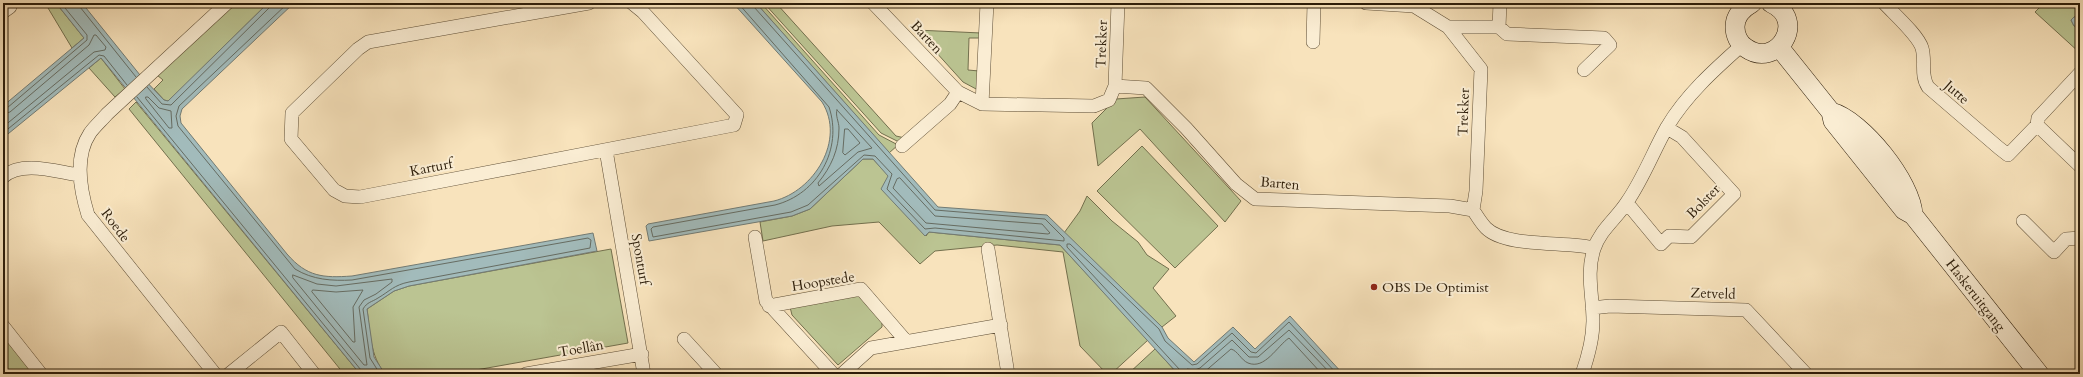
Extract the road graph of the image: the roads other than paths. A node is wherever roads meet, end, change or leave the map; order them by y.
1 (227, 3) edge
2 (589, 3) edge
3 (632, 3) edge
4 (873, 3) edge
5 (987, 3) edge
6 (1118, 3) edge
7 (1314, 3) edge
8 (1366, 3) edge
9 (1500, 3) edge
10 (1886, 4) edge
11 (1744, 5) edge
12 (1779, 5) edge
13 (535, 7) edge
14 (1448, 27) junction
15 (1499, 27) junction
16 (1313, 42) dead end
17 (1742, 45) junction
18 (1779, 47) junction
19 (1584, 70) dead end
20 (2080, 73) edge
21 (1115, 86) junction
22 (958, 92) junction
23 (982, 104) junction
24 (2037, 125) junction
25 (1667, 128) junction
26 (902, 146) dead end
27 (606, 150) junction
28 (2080, 166) edge
29 (79, 175) junction
30 (3, 177) edge
31 (1627, 203) junction
32 (1473, 210) junction
33 (2023, 221) dead end
34 (755, 238) dead end
35 (2080, 238) edge
36 (988, 248) dead end
37 (1594, 248) junction
38 (769, 306) junction
39 (1592, 308) junction
40 (1001, 324) junction
41 (3, 326) edge
42 (684, 339) dead end
43 (906, 341) junction
44 (642, 354) junction
45 (42, 374) edge
46 (215, 374) edge
47 (229, 374) edge
48 (314, 374) edge
49 (526, 374) edge
50 (644, 374) edge
51 (716, 374) edge
52 (833, 374) edge
53 (842, 374) edge
54 (1008, 374) edge
55 (1582, 374) edge
56 (1806, 374) edge
57 (2039, 374) edge

1 - 29 street, Roede
2 - 13 street, Karturf
3 - 27 street, Karturf
4 - 22 street, Barten
5 - 23 street
6 - 21 street, Trekker
7 - 16 street
8 - 14 street, Trekker
9 - 15 street
10 - 24 street, Jutte
11 - 17 main road
12 - 18 main road
13 - 27 street, Karturf
14 - 15 street
14 - 32 street, Trekker
15 - 19 street
17 - 18 main road
17 - 25 street
18 - 57 main road, Haskeruitgang
20 - 24 street, Jutte
21 - 23 street, Barten
21 - 32 street, Barten
22 - 23 street, Barten
22 - 26 street
24 - 28 street
25 - 31 street
25 - 31 street, Bolster
27 - 44 street, Sponturf
29 - 30 street
29 - 46 street, Roede
31 - 37 street
32 - 37 street
33 - 35 street
34 - 38 street
36 - 40 street
37 - 39 street
38 - 43 street, Hoopstede
38 - 52 street
39 - 55 street
39 - 56 street, Zetveld
40 - 43 street
40 - 54 street
41 - 45 street
42 - 51 street
43 - 53 street
44 - 49 street, Toellân
44 - 50 street, Sponturf
47 - 48 street

